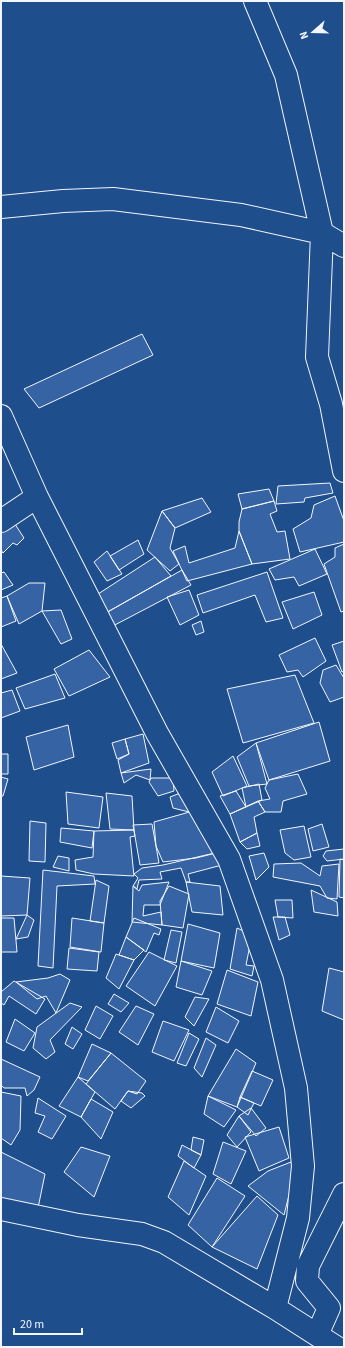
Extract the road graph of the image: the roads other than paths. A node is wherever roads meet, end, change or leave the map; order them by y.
1 (255, 1) edge
2 (1, 207) edge
3 (322, 233) junction
4 (344, 246) edge
5 (1, 416) edge
6 (344, 471) edge
7 (37, 497) junction
8 (1, 521) edge
9 (344, 1194) edge
10 (1, 1209) edge
11 (275, 1308) junction
12 (317, 1335) junction
13 (336, 1347) edge

1 - 3 street
2 - 3 street
3 - 4 street
3 - 6 street
5 - 7 street
7 - 8 street
7 - 11 street
9 - 12 street
10 - 11 street
11 - 12 street
12 - 13 street

